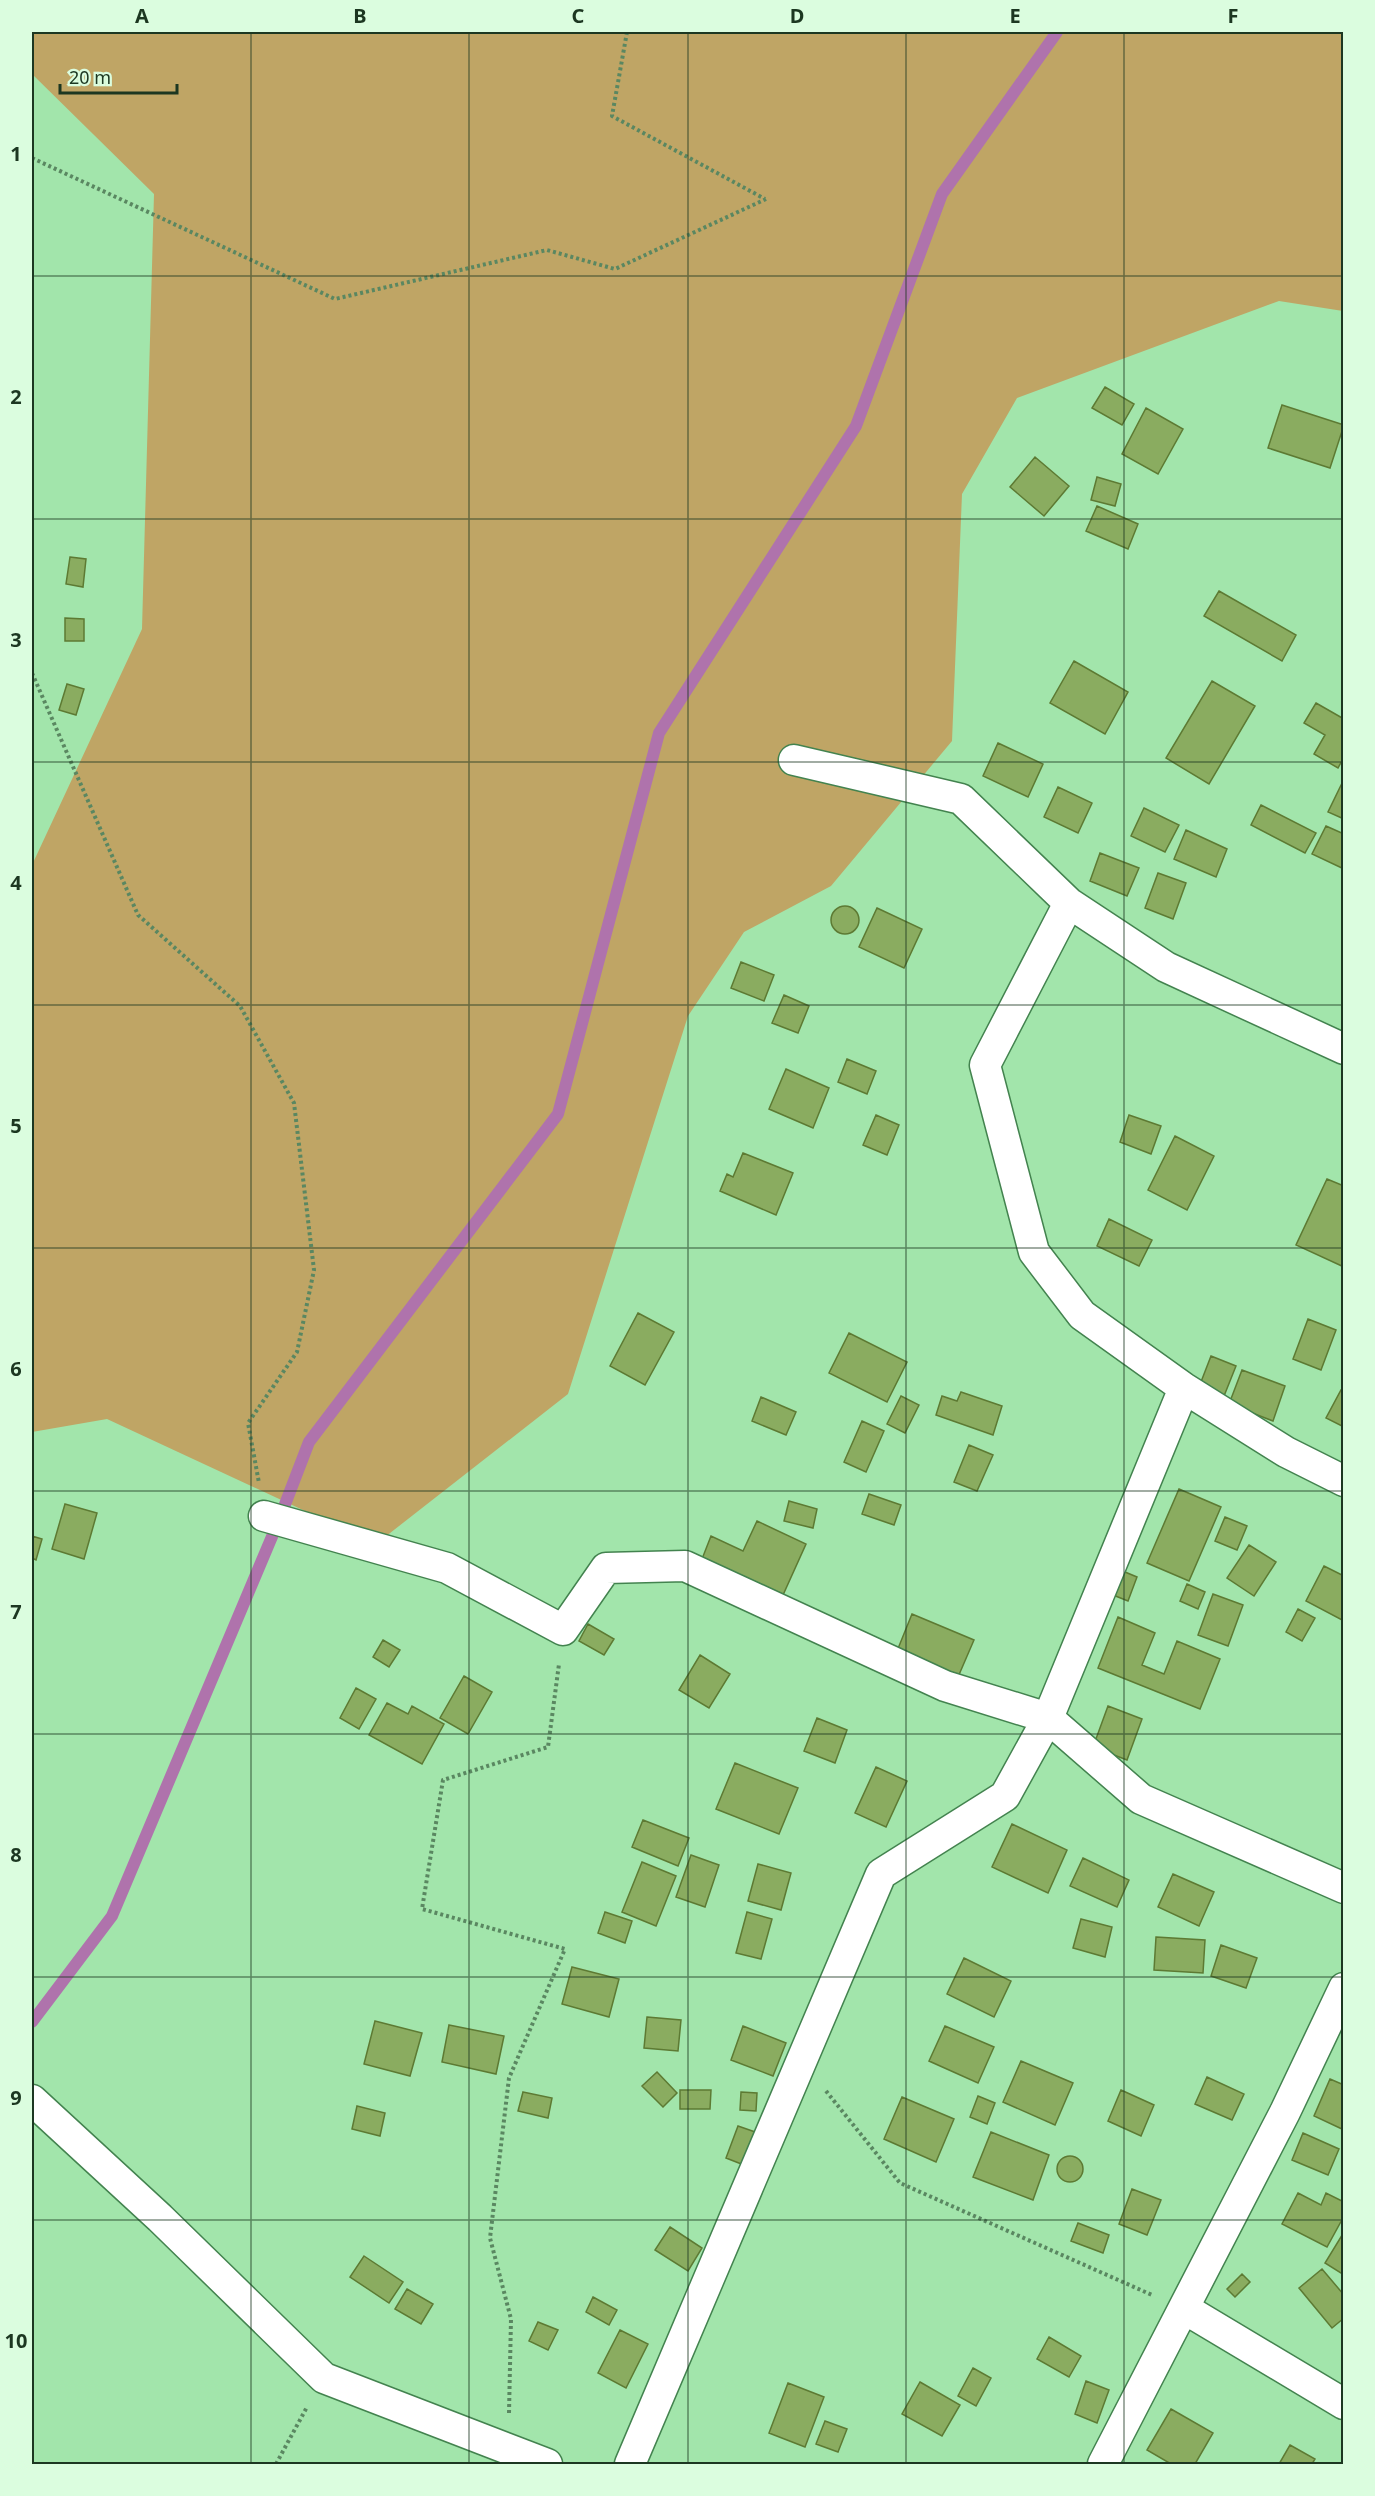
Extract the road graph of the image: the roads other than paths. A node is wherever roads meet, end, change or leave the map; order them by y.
1 (794, 760) dead end
2 (1069, 903) junction
3 (1344, 1048) edge
4 (1184, 1388) junction
5 (1344, 1481) edge
6 (264, 1516) road end
7 (1048, 1718) junction
8 (1344, 1888) edge
9 (1344, 1988) edge
10 (32, 2100) edge
11 (1185, 2309) junction
12 (1344, 2404) edge
13 (547, 2464) edge
14 (630, 2464) edge
15 (1103, 2464) edge

1 - 2 street
2 - 3 street
2 - 4 street
4 - 5 street
4 - 7 street
6 - 7 street
7 - 8 street
7 - 14 street
9 - 11 street
10 - 13 street
11 - 12 street
11 - 15 street

